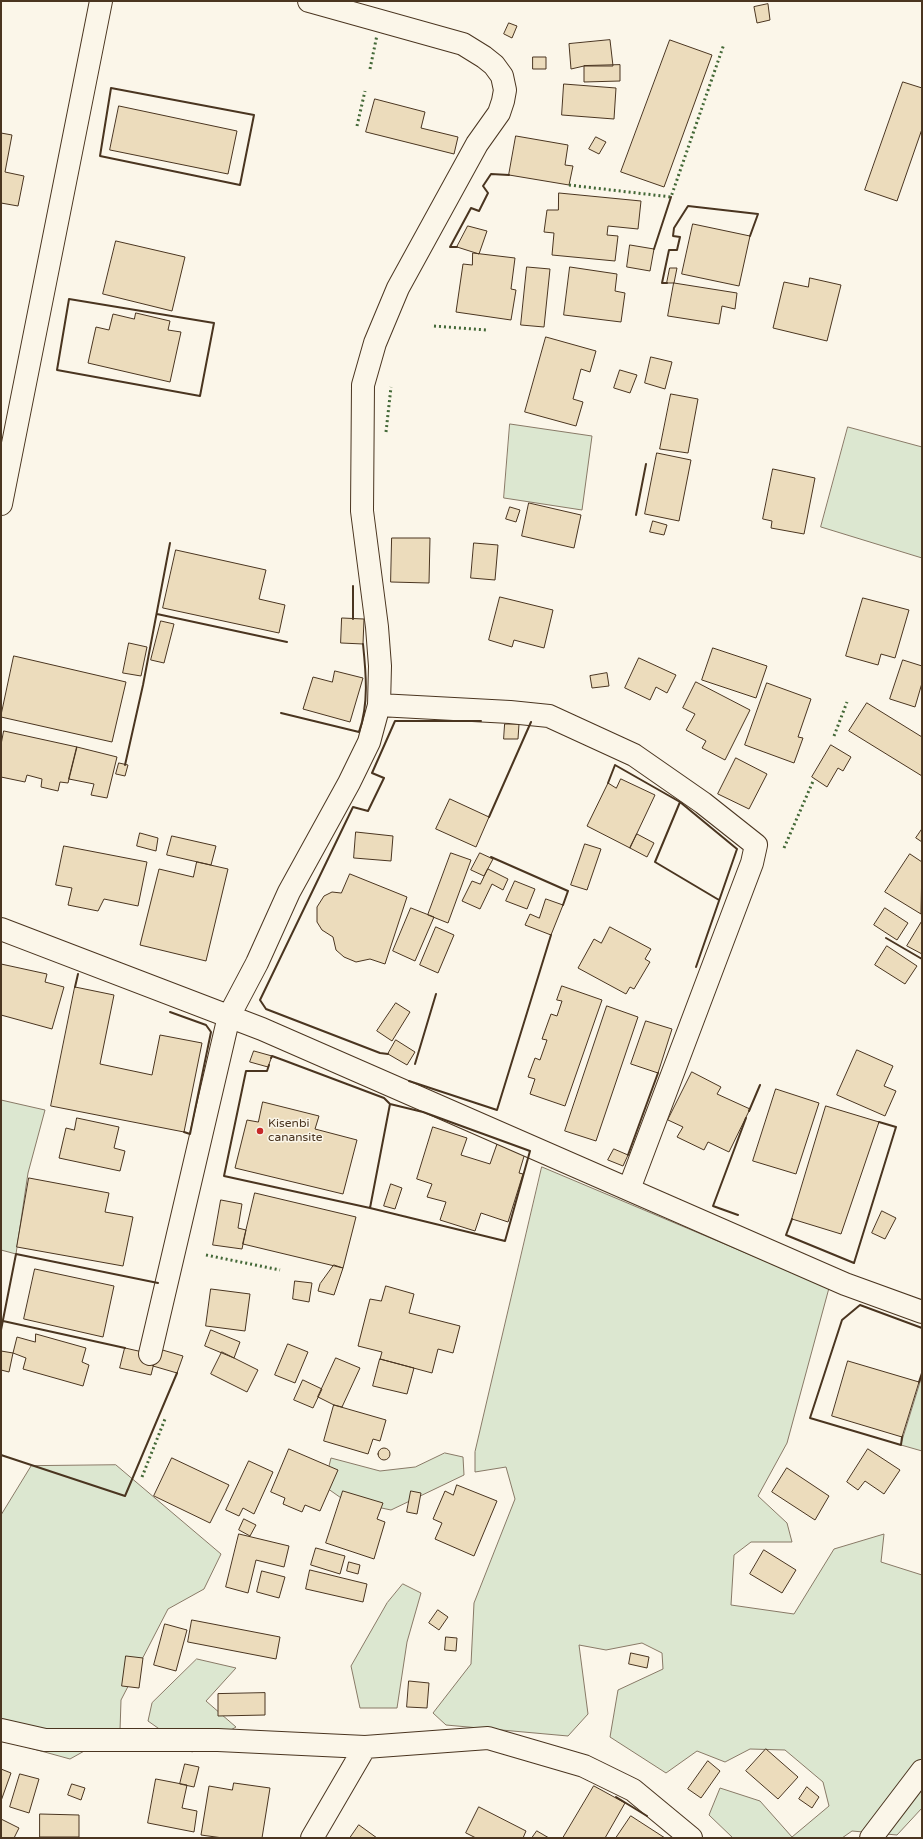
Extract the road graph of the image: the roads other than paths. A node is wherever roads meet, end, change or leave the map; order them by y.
1 (102, 1) edge
2 (309, 1) edge
3 (1, 504) edge
4 (379, 705) junction
5 (1, 929) edge
6 (229, 1016) junction
7 (629, 1189) junction
8 (922, 1312) edge
9 (150, 1354) dead end
10 (1, 1730) edge
11 (365, 1747) junction
12 (922, 1771) edge
13 (312, 1838) edge
14 (691, 1838) edge
15 (871, 1838) edge

1 - 3 street
2 - 4 street
4 - 6 street
4 - 7 street
5 - 6 street
6 - 7 street
6 - 9 street
7 - 8 street
10 - 11 street
11 - 13 street
11 - 14 street
12 - 15 street

